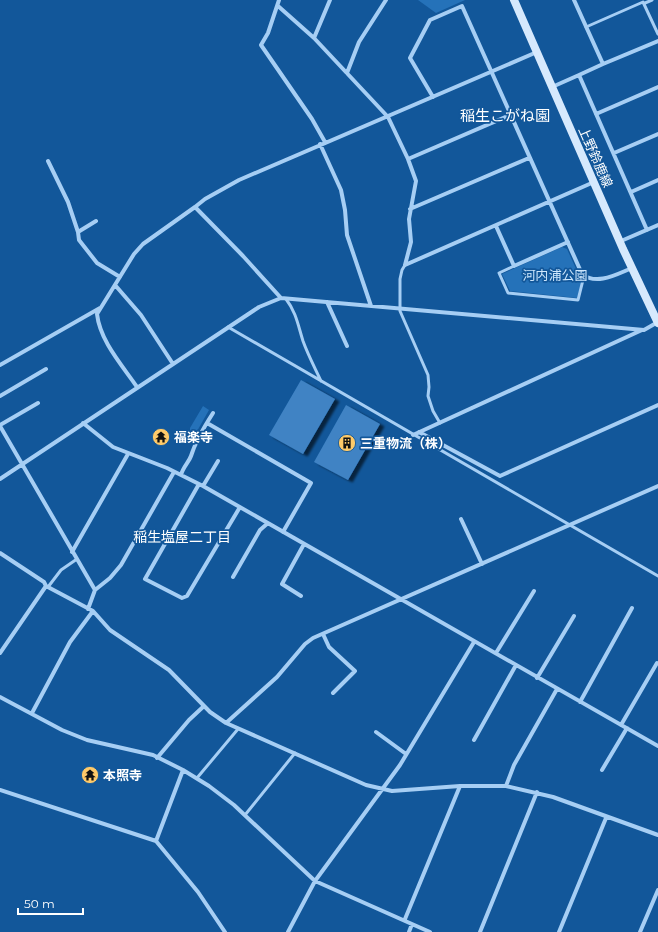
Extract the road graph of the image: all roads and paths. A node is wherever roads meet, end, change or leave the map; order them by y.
1 (279, 0) edge
2 (330, 0) edge
3 (386, 0) edge
4 (514, 0) edge
5 (574, 0) edge
6 (652, 0) edge
7 (644, 2) edge
8 (278, 6) junction
9 (586, 27) junction
10 (658, 34) edge
11 (314, 38) junction
12 (658, 41) edge
13 (537, 52) junction
14 (603, 64) junction
15 (491, 72) junction
16 (347, 73) junction
17 (579, 75) junction
18 (552, 87) junction
19 (658, 87) edge
20 (433, 97) junction
21 (596, 114) junction
22 (510, 115) junction
23 (388, 117) junction
24 (658, 134) edge
25 (325, 142) junction
26 (320, 144) junction
27 (614, 153) junction
28 (529, 158) junction
29 (408, 159) junction
30 (48, 161) dead end
31 (658, 180) edge
32 (594, 182) junction
33 (631, 192) junction
34 (550, 202) junction
35 (195, 207) junction
36 (410, 209) junction
37 (96, 221) dead end
38 (658, 225) edge
39 (496, 226) junction
40 (647, 230) junction
41 (78, 232) junction
42 (621, 241) junction
43 (568, 242) junction
44 (405, 265) junction
45 (514, 266) junction
46 (632, 268) junction
47 (120, 276) junction
48 (584, 276) junction
49 (115, 285) junction
50 (283, 298) junction
51 (327, 302) junction
52 (371, 306) junction
53 (100, 307) junction
54 (400, 307) junction
55 (658, 322) edge
56 (228, 327) junction
57 (644, 330) junction
58 (347, 346) dead end
59 (173, 364) junction
60 (0, 365) edge
61 (46, 369) dead end
62 (321, 381) junction
63 (137, 388) junction
64 (0, 396) edge
65 (38, 403) dead end
66 (658, 405) edge
67 (213, 413) dead end
68 (440, 422) junction
69 (83, 423) junction
70 (207, 423) junction
71 (0, 425) edge
72 (419, 432) junction
73 (413, 434) junction
74 (128, 454) junction
75 (218, 461) dead end
76 (21, 464) junction
77 (174, 472) junction
78 (181, 475) junction
79 (0, 479) edge
80 (201, 485) junction
81 (658, 486) edge
82 (240, 507) junction
83 (461, 520) dead end
84 (268, 523) junction
85 (570, 525) junction
86 (283, 532) junction
87 (304, 544) junction
88 (72, 552) junction
89 (0, 553) edge
90 (77, 559) junction
91 (482, 564) junction
92 (658, 576) edge
93 (233, 577) dead end
94 (47, 586) junction
95 (95, 590) junction
96 (534, 591) dead end
97 (302, 596) dead end
98 (401, 600) junction
99 (632, 608) dead end
100 (88, 609) junction
101 (93, 611) junction
102 (574, 616) dead end
103 (323, 634) junction
104 (474, 642) junction
105 (0, 653) edge
106 (496, 654) junction
107 (657, 663) dead end
108 (516, 665) junction
109 (537, 678) junction
110 (557, 689) junction
111 (333, 693) dead end
112 (0, 697) edge
113 (580, 702) junction
114 (204, 706) junction
115 (32, 713) junction
116 (226, 723) junction
117 (621, 725) junction
118 (627, 728) junction
119 (238, 729) junction
120 (376, 732) dead end
121 (474, 740) dead end
122 (658, 746) edge
123 (295, 753) junction
124 (406, 754) junction
125 (157, 758) junction
126 (183, 770) junction
127 (602, 770) dead end
128 (197, 778) junction
129 (460, 786) junction
130 (506, 786) junction
131 (381, 789) junction
132 (0, 790) edge
133 (537, 792) junction
134 (245, 815) junction
135 (606, 818) junction
136 (658, 835) edge
137 (156, 841) junction
138 (315, 881) junction
139 (658, 890) edge
140 (405, 920) junction
141 (412, 924) junction
142 (225, 932) edge
143 (288, 932) edge
144 (409, 932) edge
145 (430, 932) edge
146 (480, 932) edge
147 (559, 932) edge
148 (640, 932) edge

1 - 8 street
2 - 11 street
3 - 16 street
4 - 13 main road, 上野鈴鹿線
5 - 9 street
6 - 7 lane
7 - 9 lane
7 - 10 lane
8 - 11 street
8 - 25 street
9 - 14 street
11 - 16 street
12 - 14 street
13 - 15 street
13 - 18 main road, 上野鈴鹿線
14 - 17 street
15 - 20 street
15 - 20 street
15 - 22 street
16 - 23 street
17 - 18 street
17 - 21 street
18 - 32 main road, 上野鈴鹿線
19 - 21 street
20 - 23 street
21 - 27 street
22 - 28 street
22 - 29 street
23 - 25 street
23 - 29 street
24 - 27 street
25 - 26 street
26 - 35 street
26 - 52 street
27 - 33 street
28 - 34 street
28 - 36 street
29 - 36 street
30 - 41 street
31 - 33 street
32 - 34 street
32 - 42 main road, 上野鈴鹿線
33 - 40 street
34 - 39 street
34 - 43 street
35 - 47 street
35 - 50 street
36 - 44 street
37 - 41 street
38 - 40 street
39 - 44 street
39 - 45 street
40 - 42 street
41 - 47 street
42 - 46 main road, 上野鈴鹿線
43 - 45 street
43 - 48 street
44 - 54 lane
45 - 48 lane
46 - 48 street
46 - 55 main road, 上野鈴鹿線
47 - 49 street
49 - 53 street
49 - 59 street
50 - 51 street
50 - 56 street
50 - 62 lane
51 - 52 street
51 - 58 street
52 - 54 street
53 - 60 street
53 - 63 street
54 - 57 street
54 - 68 lane
55 - 57 street
56 - 59 street
56 - 62 lane
57 - 68 street
59 - 63 street
61 - 64 street
62 - 73 lane
63 - 69 street
65 - 71 street
66 - 72 street
67 - 70 street
68 - 72 street
69 - 74 street
69 - 76 street
70 - 78 street
70 - 86 street
71 - 76 street
72 - 73 street
73 - 85 lane
74 - 77 street
74 - 88 street
75 - 80 street
76 - 79 street
76 - 88 street
77 - 78 street
77 - 95 street
78 - 80 street
80 - 82 street
80 - 82 street
81 - 85 street
82 - 84 street
83 - 91 street
84 - 86 street
84 - 93 street
85 - 91 street
85 - 92 lane
86 - 87 street
87 - 97 street
87 - 98 street
88 - 90 street
89 - 94 street
90 - 94 lane
90 - 95 street
91 - 98 street
94 - 100 street
94 - 105 street
95 - 100 street
96 - 106 street
98 - 103 street
98 - 104 street
99 - 113 street
100 - 101 street
101 - 114 street
101 - 115 street
102 - 109 street
103 - 111 street
103 - 116 street
104 - 106 street
104 - 124 street
106 - 108 street
107 - 117 street
108 - 109 street
108 - 121 street
109 - 110 street
110 - 113 street
110 - 130 street
112 - 115 street
113 - 117 street
114 - 116 street
114 - 125 street
115 - 125 street
116 - 119 street
117 - 118 street
118 - 122 street
118 - 127 street
119 - 123 street
119 - 128 lane
120 - 124 street
123 - 131 street
123 - 134 lane
124 - 131 street
125 - 126 street
126 - 128 street
126 - 137 street
128 - 134 street
129 - 130 street
129 - 131 street
129 - 140 street
130 - 133 street
131 - 138 street
132 - 137 street
133 - 135 street
133 - 146 street
134 - 138 street
135 - 136 street
135 - 147 street
137 - 142 street
138 - 140 street
138 - 143 street
139 - 148 street
140 - 141 street
141 - 144 street
141 - 145 street

